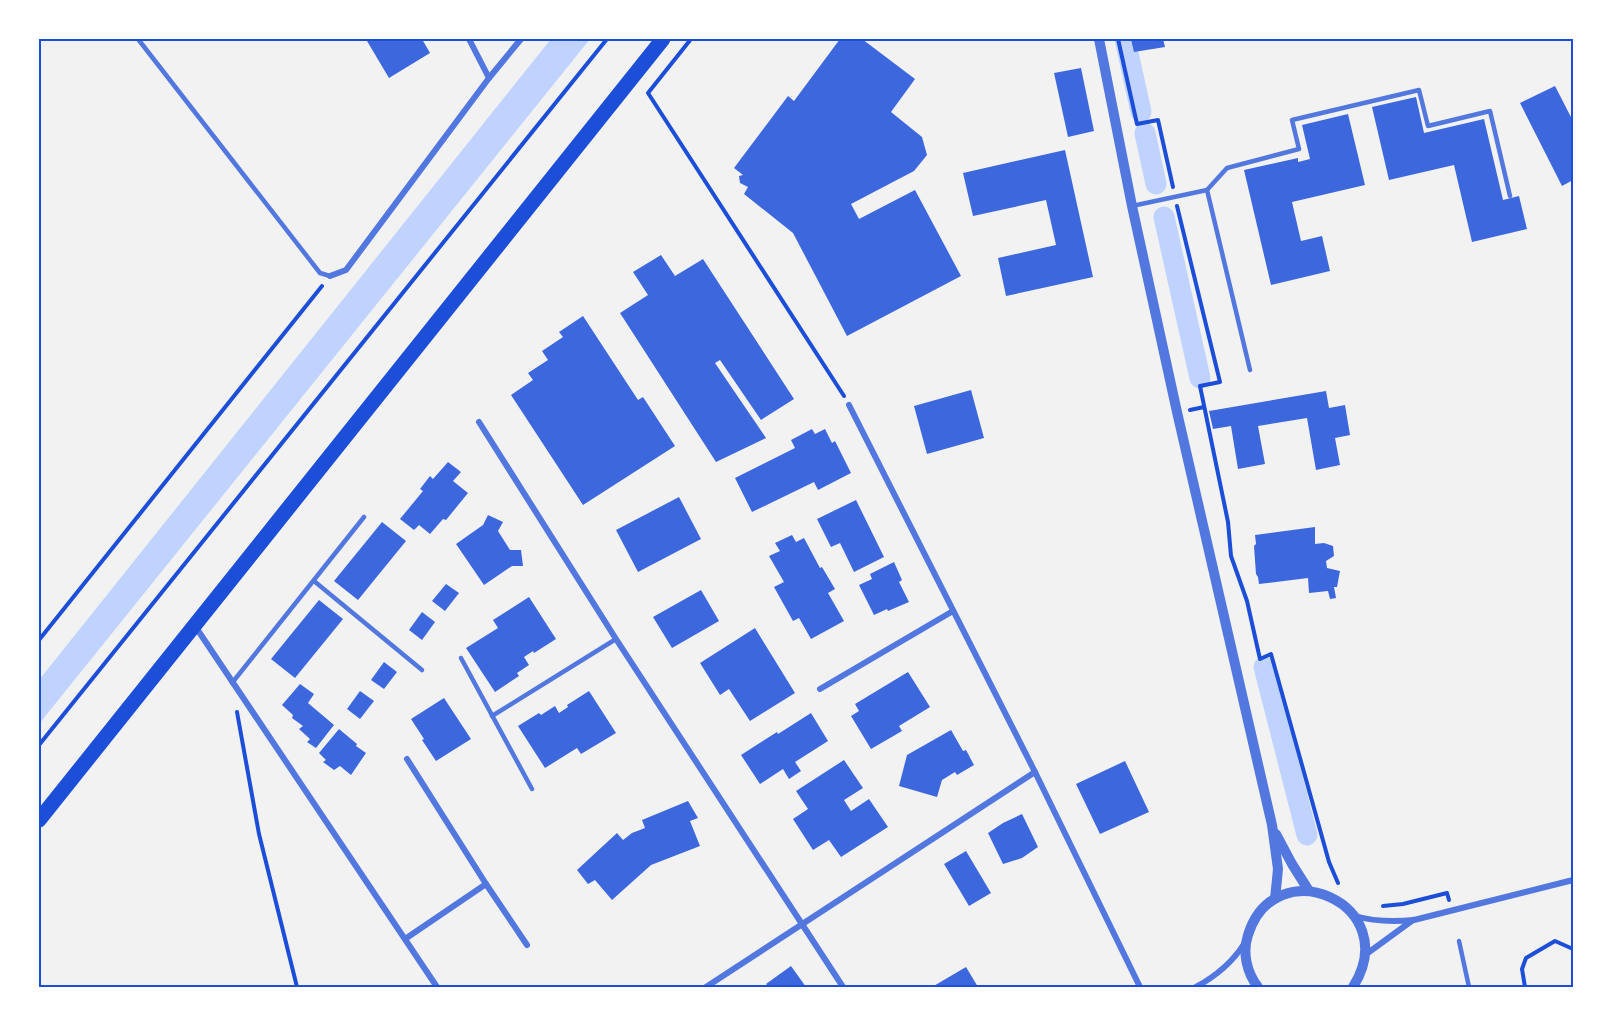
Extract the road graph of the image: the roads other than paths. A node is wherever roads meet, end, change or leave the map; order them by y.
1 (138, 39) edge
2 (469, 39) edge
3 (521, 39) edge
4 (663, 39) edge
5 (1099, 39) edge
6 (489, 78) junction
7 (1208, 190) junction
8 (1510, 196) dead end
9 (1132, 206) junction
10 (330, 276) joint
11 (1250, 370) dead end
12 (849, 405) road end
13 (478, 422) dead end
14 (364, 517) dead end
15 (314, 580) junction
16 (953, 612) junction
17 (194, 626) junction
18 (616, 639) junction
19 (460, 658) dead end
20 (422, 670) dead end
21 (232, 683) junction
22 (820, 689) dead end
23 (492, 716) junction
24 (407, 759) dead end
25 (1035, 772) junction
26 (532, 789) dead end
27 (39, 820) edge
28 (1272, 825) junction
29 (1573, 879) edge
30 (486, 885) junction
31 (1309, 891) junction
32 (1275, 899) junction
33 (1355, 916) junction
34 (1414, 920) junction
35 (801, 924) junction
36 (405, 939) junction
37 (1246, 941) junction
38 (1459, 941) dead end
39 (527, 945) dead end
40 (1365, 955) junction
41 (437, 987) edge
42 (706, 987) edge
43 (843, 987) edge
44 (1140, 987) edge
45 (1196, 987) edge
46 (1258, 987) edge
47 (1353, 987) edge
48 (1469, 987) edge

1 - 10 lane
2 - 6 street
3 - 6 street
4 - 17 main road
5 - 9 street
6 - 10 street
7 - 8 lane
7 - 9 lane
7 - 11 lane
9 - 28 street
12 - 16 street
13 - 18 street
14 - 15 lane
15 - 20 lane
15 - 21 lane
16 - 22 street
16 - 25 street
17 - 21 street
17 - 27 main road
18 - 23 lane
18 - 35 street
19 - 23 lane
21 - 36 street
23 - 26 lane
24 - 30 street
25 - 35 street
25 - 44 street
28 - 31 street
28 - 32 street
29 - 34 street
30 - 36 street
30 - 39 street
31 - 32 street
31 - 33 street
32 - 37 street
33 - 34 street
33 - 40 street
34 - 40 street
35 - 42 street
35 - 43 street
36 - 41 street
37 - 45 street
37 - 46 street
38 - 48 lane
40 - 47 street

